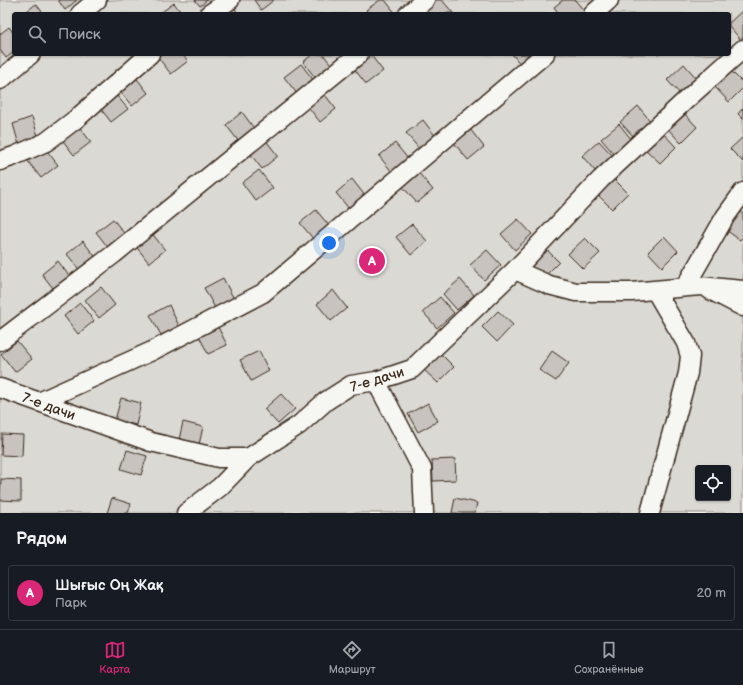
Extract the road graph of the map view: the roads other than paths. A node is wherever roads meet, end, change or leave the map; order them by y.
1 (97, 0) edge
2 (230, 0) edge
3 (425, 0) edge
4 (609, 0) edge
5 (82, 12) edge
6 (212, 12) edge
7 (410, 12) edge
8 (595, 12) edge
9 (743, 49) edge
10 (30, 56) edge
11 (148, 56) edge
12 (357, 56) edge
13 (543, 56) edge
14 (0, 80) edge
15 (0, 161) edge
16 (743, 192) edge
17 (515, 270) junction
18 (692, 286) junction
19 (655, 290) junction
20 (743, 290) edge
21 (743, 307) edge
22 (0, 342) edge
23 (376, 381) junction
24 (0, 388) edge
25 (39, 402) junction
26 (248, 458) junction
27 (186, 513) edge
28 (424, 513) edge
29 (650, 513) edge

1 - 5 lane
2 - 6 lane
3 - 7 lane
4 - 8 lane
9 - 17 lane, 7-е дачи
10 - 14 lane
11 - 15 lane
12 - 22 lane
13 - 25 lane
16 - 18 lane
17 - 19 lane
17 - 23 lane, 7-е дачи
18 - 19 lane
18 - 20 lane
18 - 21 lane
19 - 29 lane
23 - 26 lane, 7-е дачи
23 - 28 lane
24 - 25 lane, 7-е дачи
25 - 26 lane, 7-е дачи
26 - 27 lane

